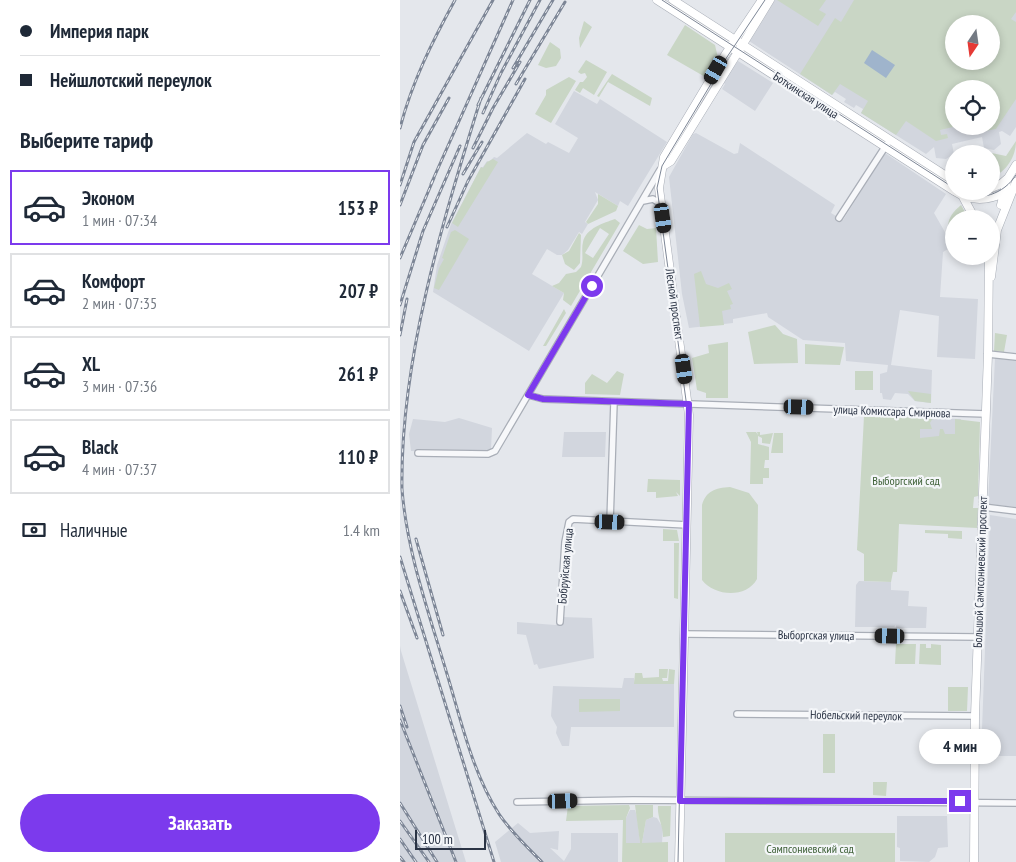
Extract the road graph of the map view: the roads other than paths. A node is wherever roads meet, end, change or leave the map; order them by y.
1 (658, 0) edge
2 (673, 0) edge
3 (762, 0) edge
4 (770, 0) edge
5 (739, 42) junction
6 (734, 49) junction
7 (887, 143) junction
8 (1016, 164) edge
9 (663, 166) junction
10 (945, 176) edge
11 (1008, 178) junction
12 (1000, 184) edge
13 (945, 185) edge
14 (1014, 185) edge
15 (1000, 191) edge
16 (1004, 193) junction
17 (1000, 194) edge
18 (643, 201) junction
19 (1007, 201) junction
20 (661, 204) junction
21 (999, 210) edge
22 (839, 218) dead end
23 (989, 265) edge
24 (990, 282) junction
25 (988, 354) junction
26 (1016, 357) edge
27 (528, 395) junction
28 (614, 402) junction
29 (689, 404) junction
30 (986, 414) junction
31 (418, 453) dead end
32 (982, 508) junction
33 (1016, 511) edge
34 (610, 522) junction
35 (687, 525) junction
36 (560, 622) dead end
37 (685, 634) junction
38 (978, 637) junction
39 (737, 714) dead end
40 (975, 716) junction
41 (680, 801) junction
42 (973, 801) junction
43 (517, 802) dead end
44 (1016, 803) edge
45 (679, 862) edge
46 (974, 862) edge

1 - 6 main road, Боткинская улица
2 - 5 main road, Боткинская улица
3 - 5 main road
4 - 5 main road
5 - 6 main road
5 - 7 main road, Боткинская улица
6 - 7 main road, Боткинская улица
6 - 9 main road
7 - 10 main road, Боткинская улица
7 - 13 main road, Боткинская улица
7 - 22 street
8 - 11 main road
9 - 18 street
9 - 20 main road, Лесной проспект
11 - 12 main road
11 - 16 main road
14 - 16 main road
14 - 19 main road, Большой Сампсониевский проспект
15 - 16 main road
16 - 17 main road
16 - 19 main road
16 - 21 main road
18 - 20 street
18 - 27 street
19 - 24 main road, Большой Сампсониевский проспект
20 - 29 main road, Лесной проспект
23 - 24 main road, Большой Сампсониевский проспект
24 - 25 main road, Большой Сампсониевский проспект
25 - 26 street
25 - 30 main road, Большой Сампсониевский проспект
27 - 28 street, улица Комиссара Смирнова
27 - 31 street
28 - 29 street, улица Комиссара Смирнова
28 - 34 street
29 - 30 street, улица Комиссара Смирнова
29 - 35 main road, Лесной проспект
30 - 32 main road, Большой Сампсониевский проспект
32 - 33 street
32 - 38 main road, Большой Сампсониевский проспект
34 - 35 street, Бобруйская улица
34 - 36 street, Бобруйская улица
35 - 37 main road, Лесной проспект
37 - 38 street, Выборгская улица
37 - 41 main road, Лесной проспект
38 - 40 main road, Большой Сампсониевский проспект
39 - 40 street, Нобельский переулок
40 - 42 main road, Большой Сампсониевский проспект
41 - 42 street
41 - 43 street
41 - 45 main road, Лесной проспект
42 - 44 street
42 - 46 main road, Большой Сампсониевский проспект

